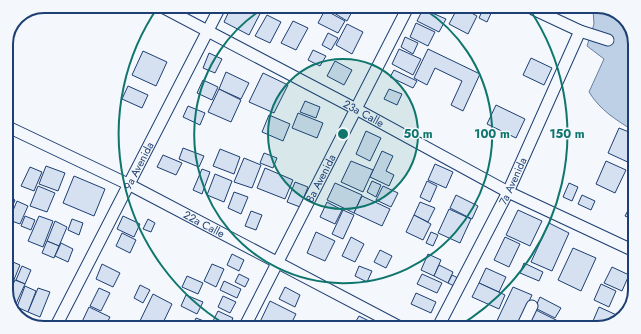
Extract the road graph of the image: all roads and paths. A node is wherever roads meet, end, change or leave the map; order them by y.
1 (174, 13) edge
2 (217, 13) edge
3 (404, 13) edge
4 (542, 13) edge
5 (208, 30) junction
6 (580, 31) junction
7 (608, 40) dead end
8 (356, 109) junction
9 (13, 129) edge
10 (130, 185) junction
11 (508, 192) junction
12 (628, 248) edge
13 (276, 262) junction
14 (532, 306) dead end
15 (59, 321) edge
16 (247, 321) edge
17 (389, 321) edge
18 (441, 321) edge
19 (525, 321) edge

1 - 5 street, 23a Calle
2 - 5 street, 9a Avenida
3 - 8 street, 8a Avenida
4 - 6 street
5 - 8 street, 23a Calle
5 - 10 street, 9a Avenida
6 - 7 street
6 - 11 street, 7a Avenida
8 - 11 street, 23a Calle
8 - 13 street, 8a Avenida
9 - 10 street, 22a Calle
10 - 13 street, 22a Calle
10 - 15 street, 9a Avenida
11 - 12 street, 23a Calle
11 - 18 street, 7a Avenida
13 - 16 street, 8a Avenida
13 - 17 street, 22a Calle
14 - 19 street

